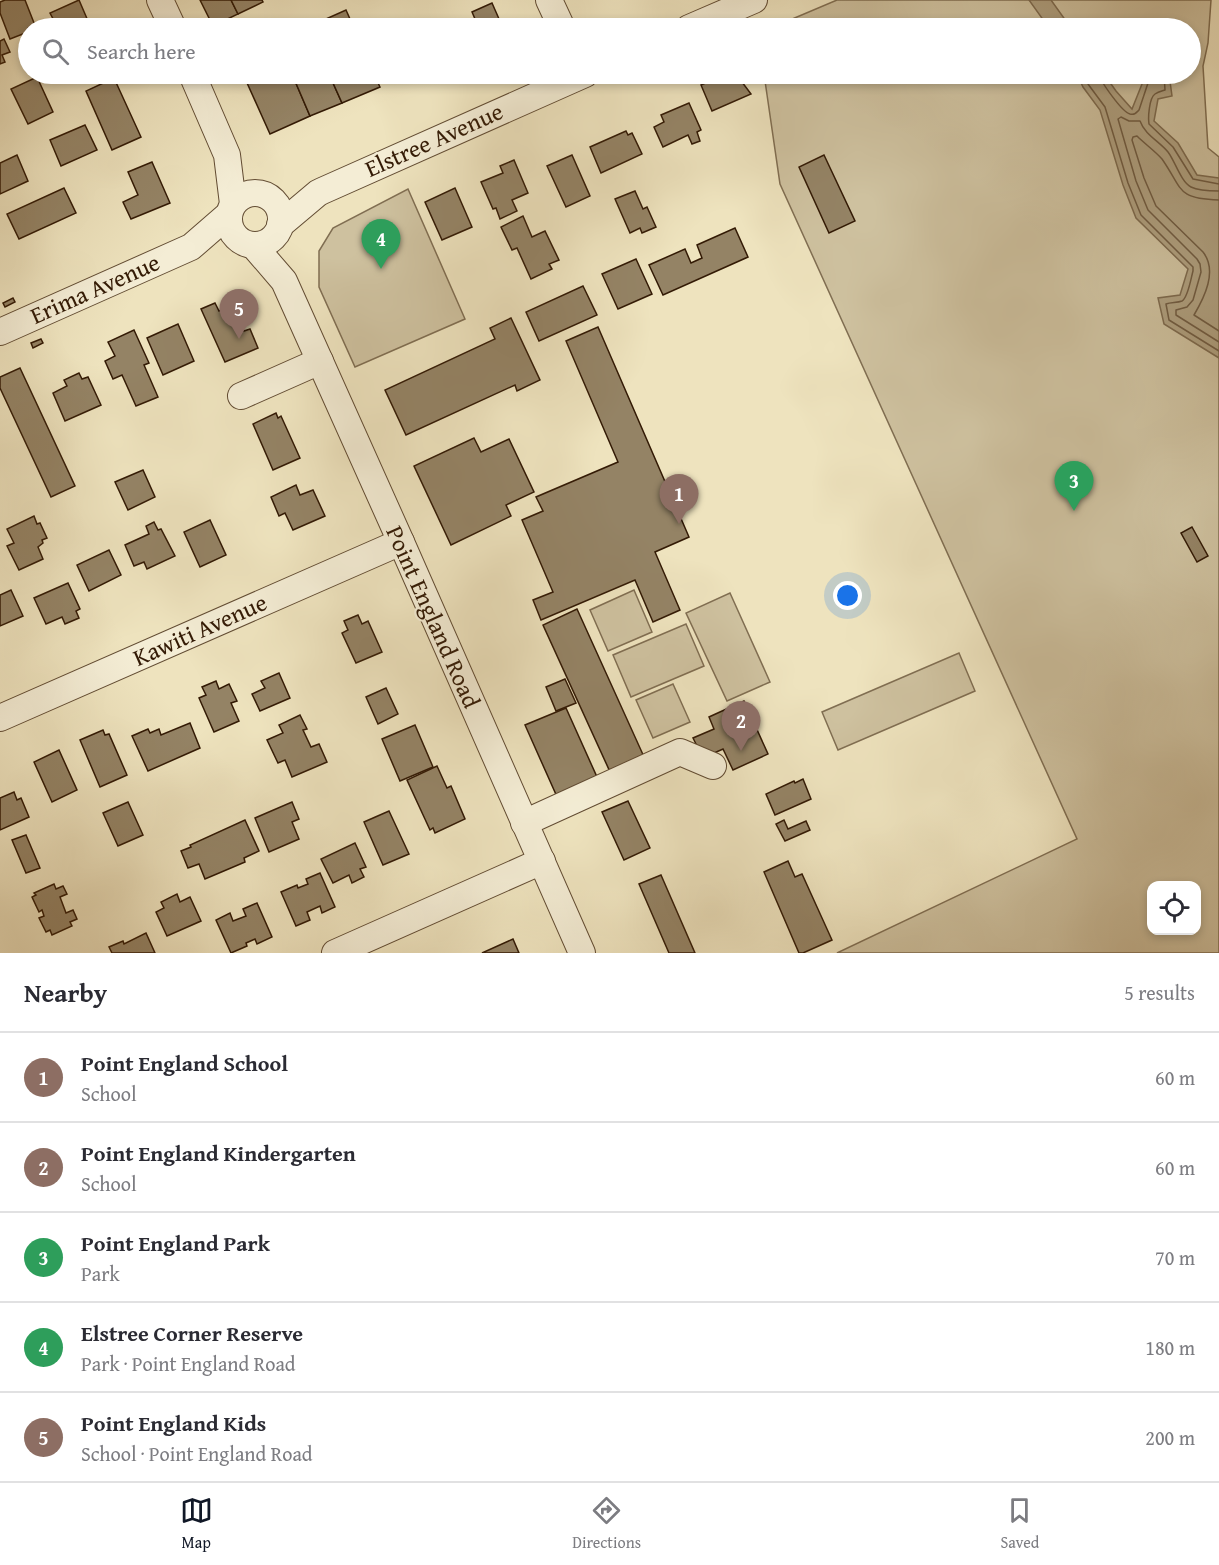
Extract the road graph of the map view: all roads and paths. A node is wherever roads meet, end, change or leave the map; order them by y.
1 (160, 0) edge
2 (549, 0) edge
3 (754, 0) edge
4 (168, 18) edge
5 (557, 18) edge
6 (712, 18) edge
7 (196, 84) edge
8 (561, 84) edge
9 (227, 155) junction
10 (318, 193) junction
11 (262, 195) junction
12 (231, 209) junction
13 (279, 227) junction
14 (247, 243) junction
15 (191, 247) junction
16 (284, 281) junction
17 (0, 332) edge
18 (320, 362) junction
19 (241, 396) dead end
20 (401, 542) junction
21 (0, 718) edge
22 (713, 766) dead end
23 (524, 823) junction
24 (542, 861) junction
25 (335, 953) edge
26 (582, 953) edge

1 - 4 street
2 - 5 street
3 - 6 street
7 - 9 street
8 - 10 street, Elstree Avenue
9 - 11 street
9 - 12 street
10 - 11 street
10 - 13 street
11 - 12 street
11 - 13 street
12 - 14 street
12 - 15 street, Erima Avenue
13 - 14 street
13 - 16 street, Point England Road
14 - 15 street, Erima Avenue
14 - 16 street, Point England Road
15 - 17 street, Erima Avenue
16 - 18 street, Point England Road
18 - 19 street
18 - 20 street, Point England Road
20 - 21 street, Kawiti Avenue
20 - 23 street, Point England Road
22 - 23 street
23 - 24 street, Point England Road
24 - 25 street
24 - 26 street, Point England Road

